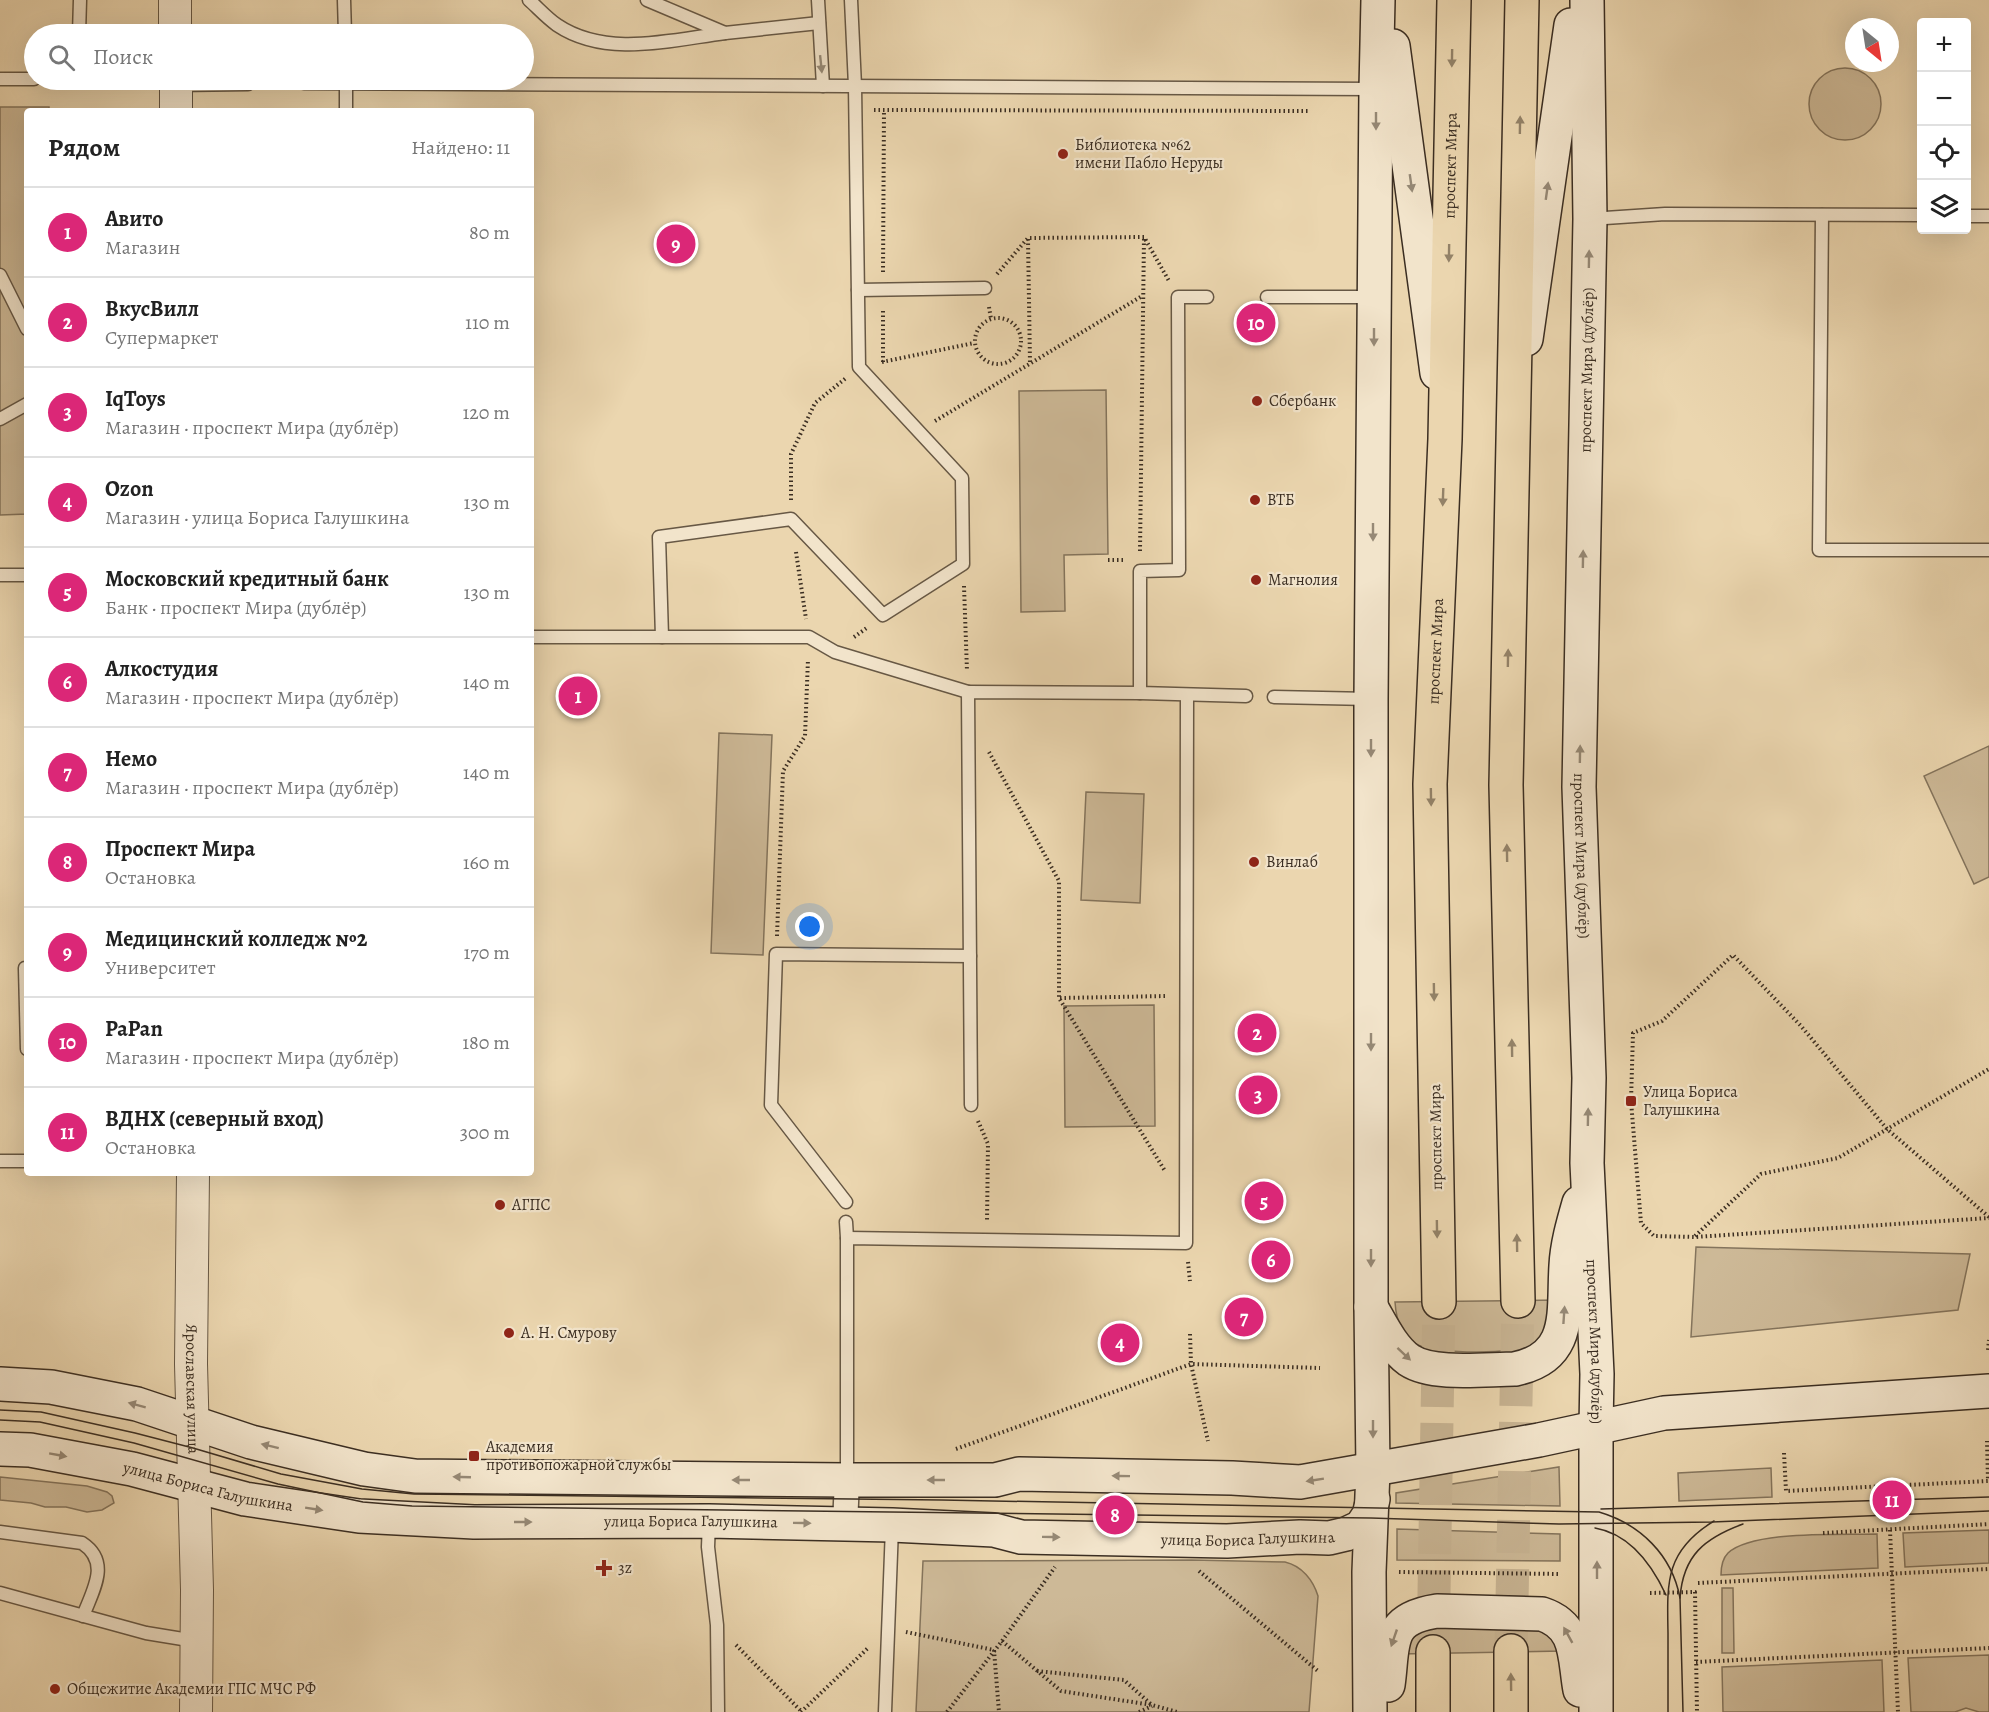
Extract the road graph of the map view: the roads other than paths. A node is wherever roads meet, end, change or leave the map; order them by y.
1 (80, 0) edge
2 (175, 0) edge
3 (344, 0) edge
4 (529, 0) edge
5 (647, 0) edge
6 (818, 0) edge
7 (851, 0) edge
8 (1378, 0) edge
9 (1387, 0) edge
10 (1454, 0) edge
11 (1522, 0) edge
12 (1574, 0) edge
13 (1587, 0) edge
14 (80, 24) edge
15 (175, 24) edge
16 (345, 24) edge
17 (819, 24) junction
18 (725, 33) junction
19 (0, 78) edge
20 (24, 79) edge
21 (534, 83) edge
22 (823, 86) junction
23 (855, 86) junction
24 (1376, 89) junction
25 (346, 90) edge
26 (346, 108) edge
27 (1822, 214) junction
28 (1917, 215) edge
29 (1971, 216) edge
30 (1989, 216) edge
31 (1590, 219) junction
32 (0, 275) edge
33 (986, 288) road end
34 (858, 290) junction
35 (1207, 297) dead end
36 (1267, 297) dead end
37 (1374, 297) junction
38 (24, 323) edge
39 (24, 406) edge
40 (0, 419) edge
41 (1513, 436) junction
42 (1445, 439) junction
43 (1989, 550) edge
44 (24, 574) edge
45 (0, 575) edge
46 (534, 636) edge
47 (662, 637) junction
48 (968, 692) junction
49 (1140, 693) junction
50 (1187, 696) junction
51 (1246, 696) dead end
52 (1274, 697) dead end
53 (1371, 699) junction
54 (970, 956) junction
55 (971, 1105) road end
56 (0, 1161) edge
57 (24, 1161) edge
58 (1587, 1163) junction
59 (193, 1176) edge
60 (846, 1202) dead end
61 (846, 1222) dead end
62 (847, 1238) junction
63 (1518, 1301) tunnel mouth
64 (1438, 1302) tunnel mouth
65 (1371, 1307) junction
66 (0, 1384) edge
67 (1989, 1391) edge
68 (193, 1422) junction
69 (1596, 1427) junction
70 (0, 1449) edge
71 (1388, 1468) junction
72 (847, 1480) junction
73 (195, 1486) junction
74 (1371, 1507) junction
75 (709, 1521) junction
76 (845, 1525) junction
77 (892, 1525) junction
78 (0, 1532) edge
79 (1300, 1537) junction
80 (1383, 1572) junction
81 (0, 1593) edge
82 (82, 1616) junction
83 (196, 1641) junction
84 (1511, 1651) tunnel mouth
85 (1433, 1652) tunnel mouth
86 (196, 1712) edge
87 (718, 1712) edge
88 (885, 1712) edge
89 (1370, 1712) edge
90 (1384, 1712) edge
91 (1433, 1712) edge
92 (1512, 1712) edge
93 (1584, 1712) edge
94 (1596, 1712) edge

1 - 14 lane
2 - 15 street
3 - 16 lane
4 - 18 lane
5 - 18 lane
6 - 17 lane
7 - 23 lane
8 - 24 main road
9 -> 42 main road
10 -> 42 main road, проспект Мира
41 -> 11 main road
41 -> 12 main road
13 - 31 main road, проспект Мира (дублёр)
17 - 18 lane
17 -> 22 lane
19 - 20 lane
21 - 22 lane
22 - 23 lane
23 - 24 lane
23 - 34 lane
24 -> 37 main road
25 - 26 lane
27 - 28 lane
27 - 31 lane
27 - 43 lane
29 - 30 lane
58 -> 31 main road, проспект Мира (дублёр)
32 - 38 lane
33 - 34 lane
34 - 47 lane
35 - 49 lane
36 - 37 lane
37 -> 53 main road
39 - 40 lane
63 -> 41 main road
42 -> 64 main road, проспект Мира
44 - 45 lane
46 - 47 lane
47 - 48 lane
48 - 49 lane
48 - 54 lane
49 - 50 lane
50 - 51 lane
50 - 62 lane
52 - 53 lane
53 -> 65 main road
54 - 55 lane
54 - 60 lane
56 - 57 lane
65 -> 58 main road
58 - 69 main road, проспект Мира (дублёр)
59 - 68 street, Ярославская улица
61 - 62 lane
62 - 72 lane
65 -> 71 main road
68 -> 66 main road
67 - 69 main road
72 -> 68 main road
68 - 73 street, Ярославская улица
69 - 71 main road
94 -> 69 main road, проспект Мира (дублёр)
70 -> 73 main road, улица Бориса Галушкина
71 -> 72 main road
71 - 74 main road
72 - 76 street
73 -> 75 main road, улица Бориса Галушкина
73 - 83 street, Ярославская улица
74 - 79 main road, улица Бориса Галушкина
74 - 80 main road
75 -> 76 main road, улица Бориса Галушкина
75 - 87 lane
76 - 77 main road, улица Бориса Галушкина
77 -> 79 main road, улица Бориса Галушкина
77 - 88 lane
78 - 82 lane
79 - 80 main road
80 - 89 main road
81 - 82 lane
82 - 83 lane
83 - 86 street, Ярославская улица
92 -> 84 main road
85 - 91 main road
93 -> 90 main road

